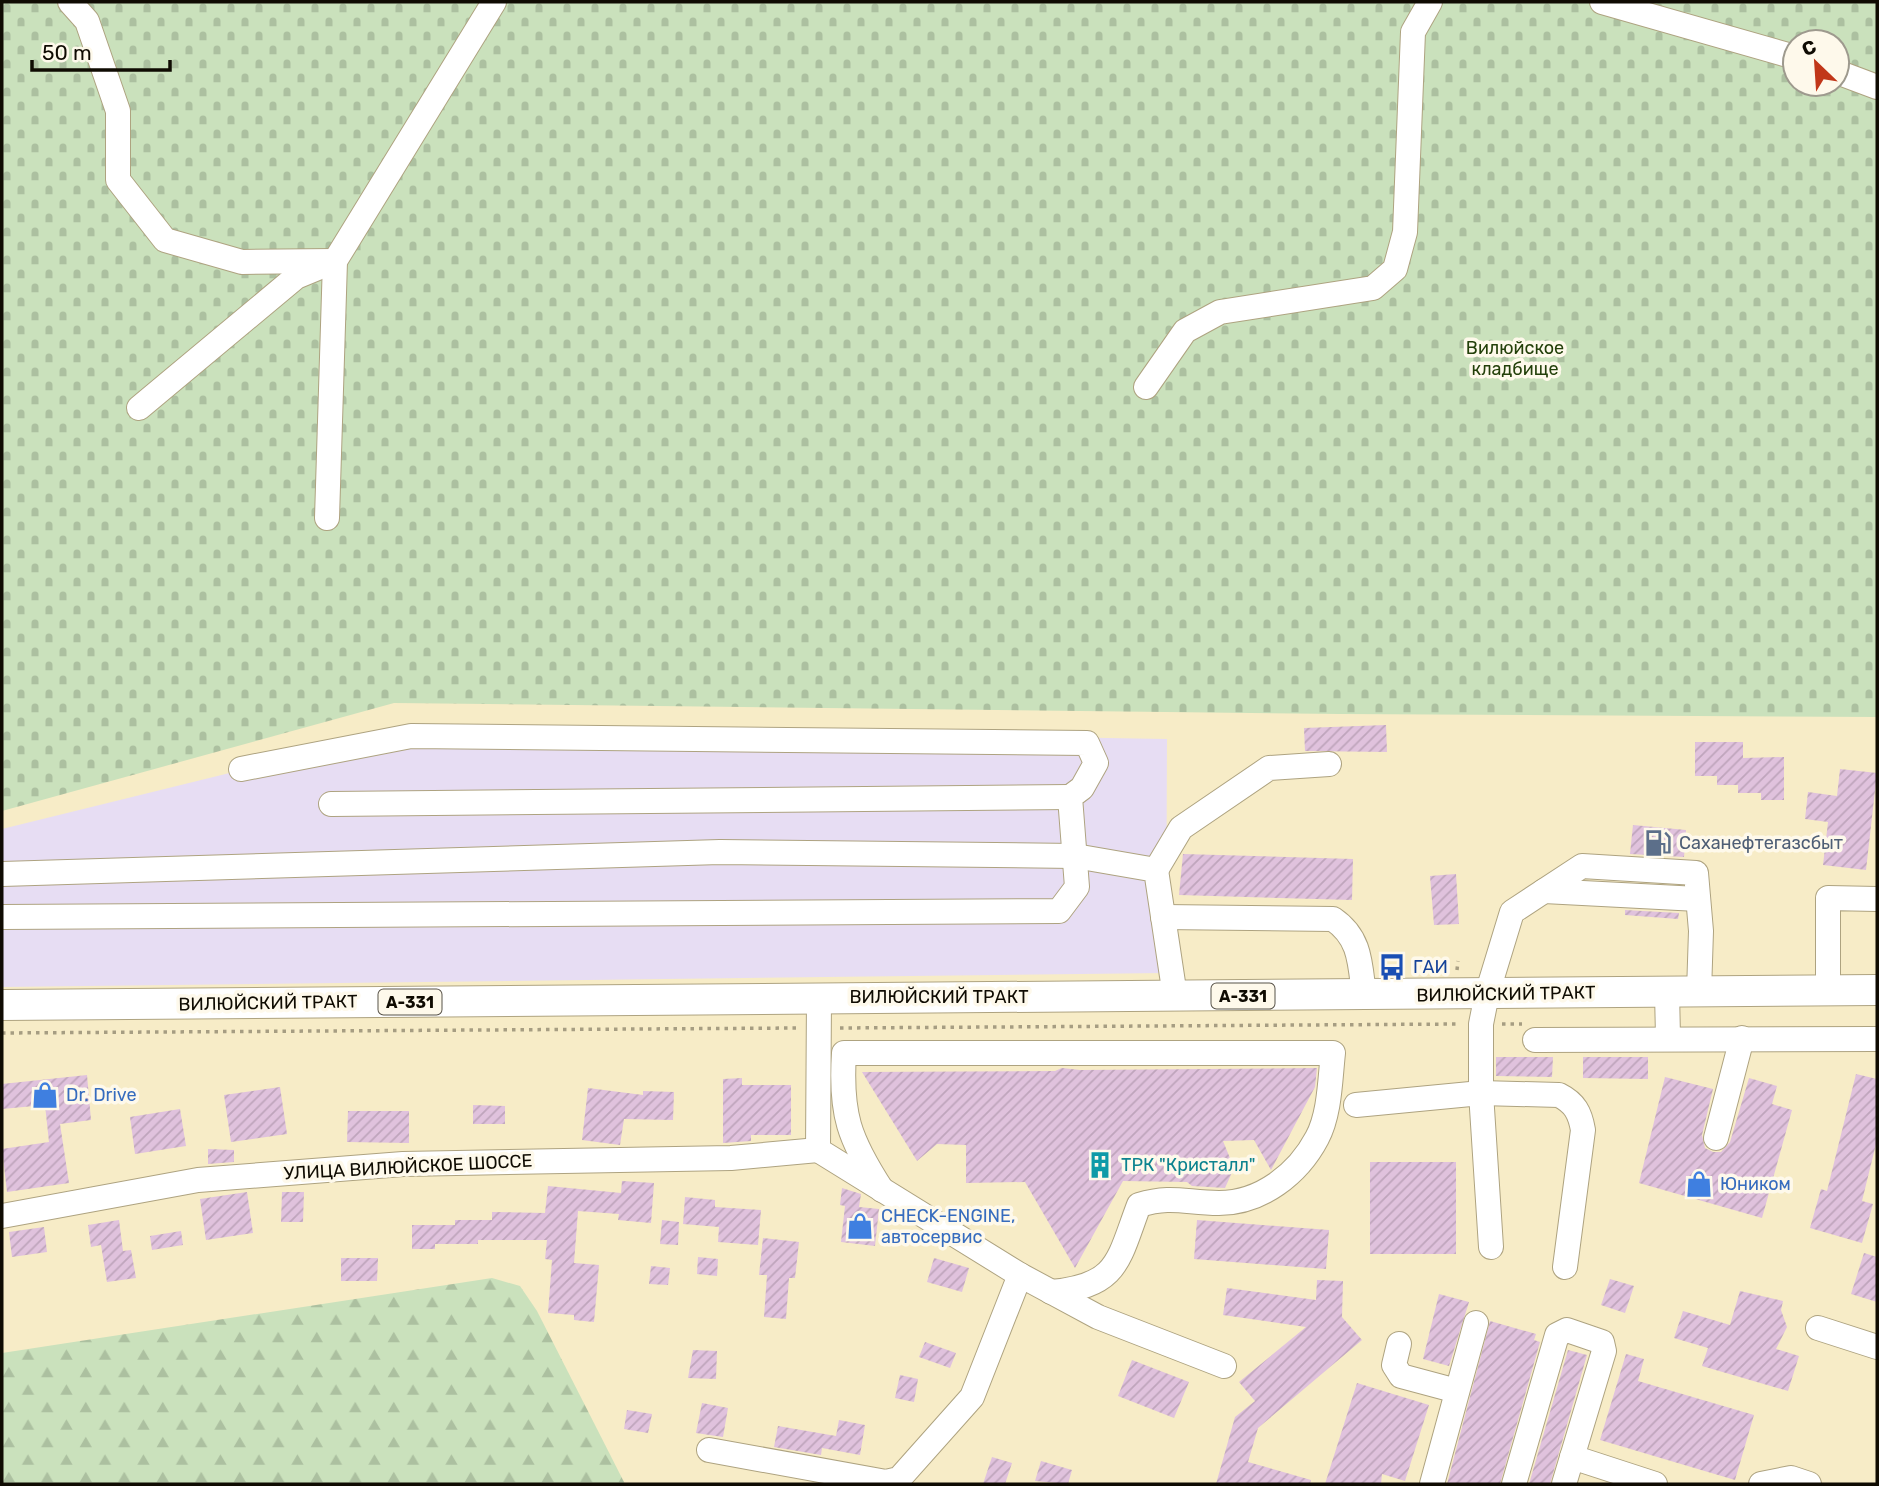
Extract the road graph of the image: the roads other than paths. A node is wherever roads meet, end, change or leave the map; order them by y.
1 (70, 2) edge
2 (494, 2) edge
3 (1430, 2) edge
4 (1602, 2) edge
5 (1781, 53) edge
6 (1851, 77) edge
7 (1877, 87) edge
8 (335, 261) junction
9 (1146, 387) dead end
10 (139, 408) dead end
11 (327, 518) dead end
12 (1329, 765) dead end
13 (241, 769) dead end
14 (1070, 797) junction
15 (331, 804) dead end
16 (1075, 856) junction
17 (1156, 870) junction
18 (2, 874) edge
19 (1877, 899) edge
20 (2, 917) edge
21 (1163, 917) junction
22 (1877, 990) edge
23 (1828, 991) junction
24 (1667, 992) junction
25 (1699, 992) junction
26 (1487, 994) junction
27 (1364, 995) junction
28 (1175, 996) junction
29 (819, 997) junction
30 (2, 1005) edge
31 (1535, 1032) road end
32 (1668, 1037) junction
33 (1742, 1038) junction
34 (1877, 1039) edge
35 (1481, 1093) junction
36 (1356, 1105) dead end
37 (1716, 1138) dead end
38 (818, 1150) junction
39 (882, 1190) junction
40 (2, 1216) edge
41 (1491, 1247) dead end
42 (1565, 1267) dead end
43 (1020, 1275) junction
44 (1051, 1292) junction
45 (1476, 1323) dead end
46 (1818, 1328) dead end
47 (1399, 1344) dead end
48 (1877, 1347) edge
49 (1224, 1366) dead end
50 (1457, 1391) junction
51 (709, 1450) dead end
52 (1572, 1457) junction
53 (1432, 1484) edge
54 (1514, 1484) edge
55 (1564, 1484) edge
56 (1655, 1484) edge
57 (1761, 1484) edge
58 (1808, 1484) edge

1 - 8 street
2 - 8 street
3 - 9 street
4 - 5 street
6 - 7 street
8 - 10 street
8 - 11 street
12 - 17 street
13 - 14 street
14 - 15 street
14 - 16 street
16 - 17 street
16 - 18 street
16 - 20 street
17 - 21 street
19 - 23 street
21 - 27 street
21 - 28 street
22 - 23 main road, ВИЛЮЙСКИЙ ТРАКТ / А-331
23 - 25 main road, ВИЛЮЙСКИЙ ТРАКТ / А-331
24 - 25 main road, ВИЛЮЙСКИЙ ТРАКТ / А-331
24 - 26 main road, ВИЛЮЙСКИЙ ТРАКТ / А-331
24 - 32 street
25 - 26 street
26 - 27 main road, ВИЛЮЙСКИЙ ТРАКТ / А-331
26 - 35 street
27 - 28 main road, ВИЛЮЙСКИЙ ТРАКТ / А-331
28 - 29 main road, ВИЛЮЙСКИЙ ТРАКТ / А-331
29 - 30 main road, ВИЛЮЙСКИЙ ТРАКТ / А-331
29 - 38 street
31 - 32 street
32 - 33 street
33 - 34 street
33 - 37 street
35 - 36 street
35 - 41 street
35 - 42 street
38 - 39 street
38 - 40 street, УЛИЦА ВИЛЮЙСКОЕ ШОССЕ
39 - 43 street
39 - 44 street
43 - 44 street
43 - 51 street
44 - 49 street
45 - 50 street
46 - 48 street
47 - 50 street
50 - 53 street
52 - 54 street
52 - 55 street
52 - 56 street
57 - 58 street

